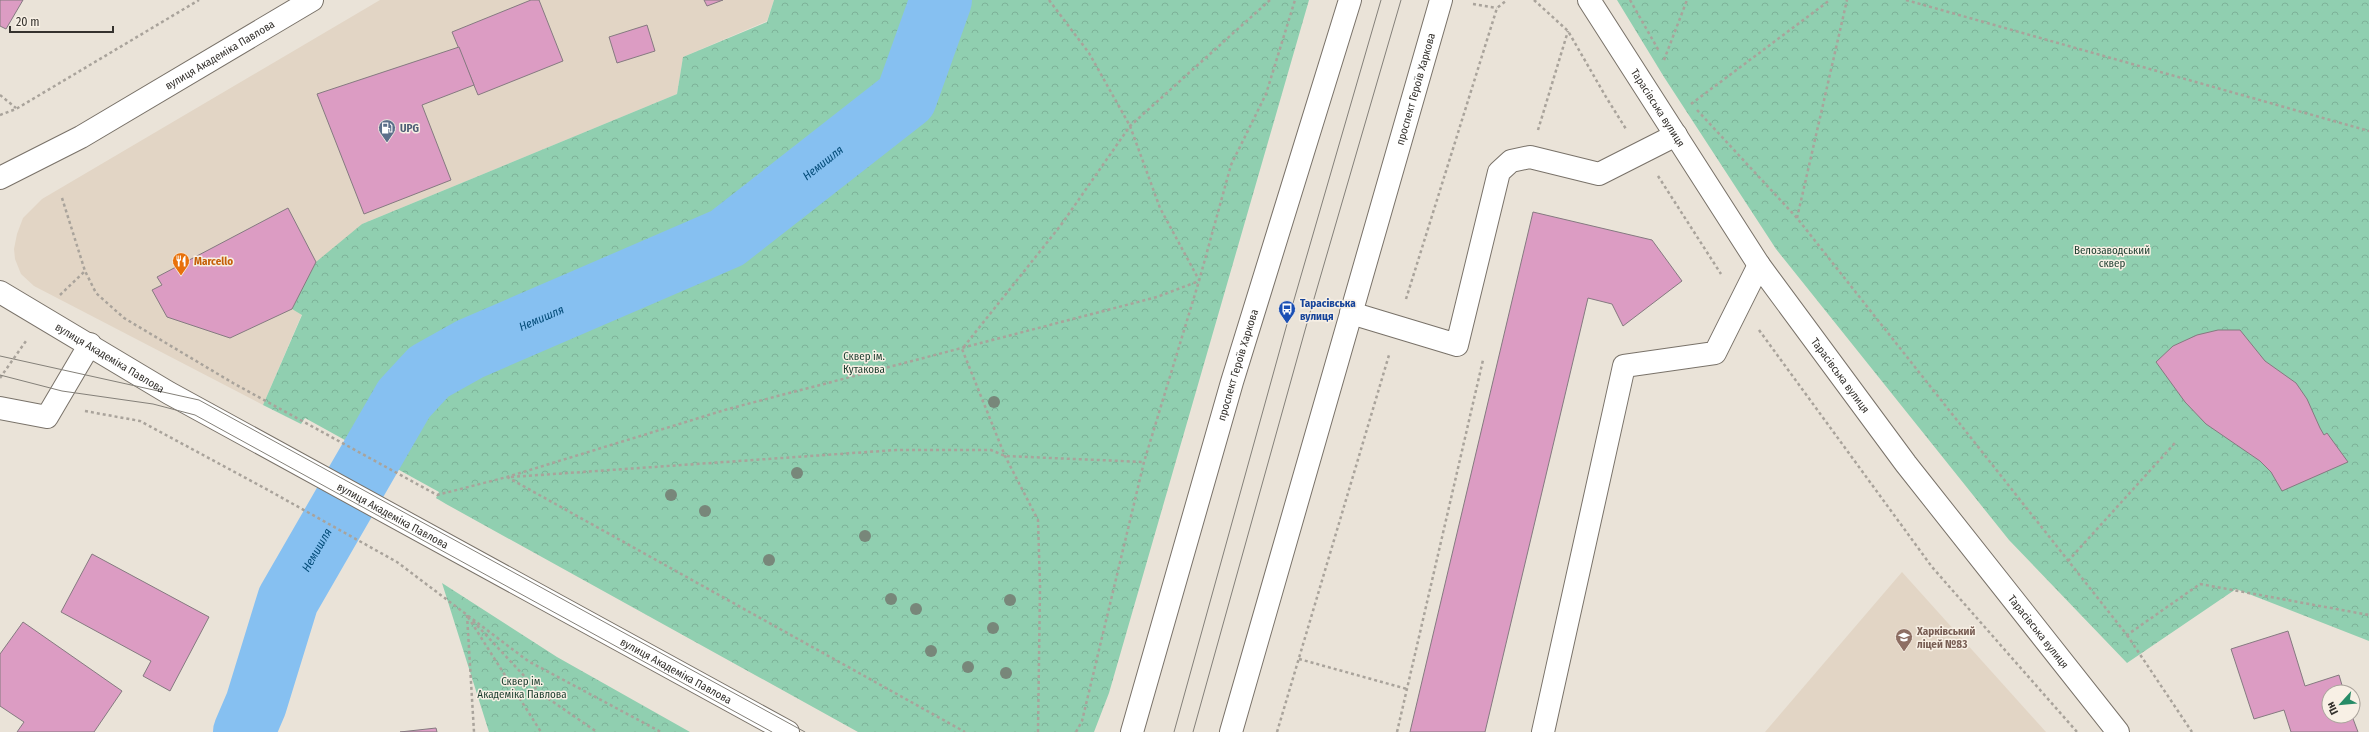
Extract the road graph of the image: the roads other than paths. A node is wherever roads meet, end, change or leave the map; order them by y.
1 (312, 0) edge
2 (1350, 0) edge
3 (1441, 0) edge
4 (1589, 0) edge
5 (1676, 135) junction
6 (0, 178) edge
7 (1759, 265) junction
8 (0, 292) edge
9 (1351, 313) junction
10 (90, 344) junction
11 (0, 408) edge
12 (788, 732) edge
13 (1132, 732) edge
14 (1231, 732) edge
15 (1542, 732) edge
16 (2118, 732) edge

1 - 6 main road, вулиця Академіка Павлова
2 - 13 main road, проспект Героїв Харкова
3 - 9 main road, проспект Героїв Харкова
4 - 5 main road, Тарасівська вулиця
5 - 7 main road, Тарасівська вулиця
5 - 9 main road
7 - 15 main road
7 - 16 main road, Тарасівська вулиця
8 - 10 main road, вулиця Академіка Павлова
9 - 14 main road, проспект Героїв Харкова
10 - 11 main road
10 - 12 main road, вулиця Академіка Павлова

